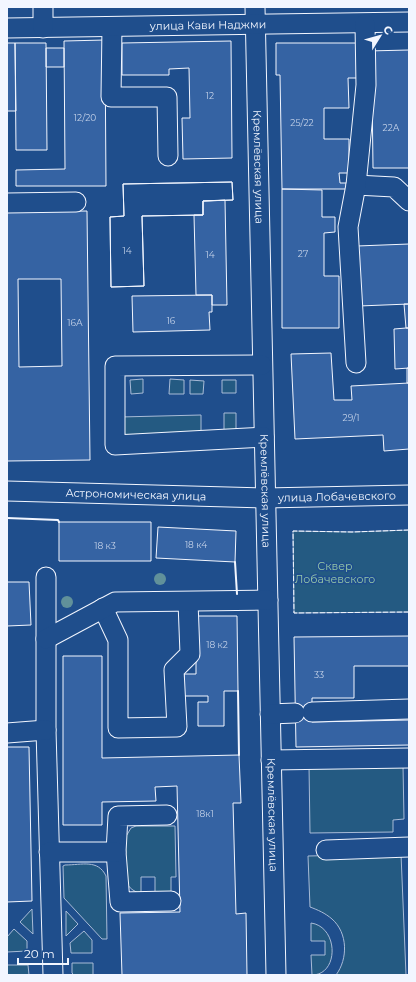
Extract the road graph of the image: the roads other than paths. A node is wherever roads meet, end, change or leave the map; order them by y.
1 (43, 7) edge
2 (255, 16) edge
3 (409, 22) edge
4 (365, 24) junction
5 (112, 27) junction
6 (7, 28) edge
7 (43, 28) junction
8 (168, 156) dead end
9 (356, 185) junction
10 (409, 200) edge
11 (76, 202) dead end
12 (7, 203) edge
13 (356, 363) dead end
14 (262, 365) junction
15 (264, 437) junction
16 (7, 492) edge
17 (409, 495) edge
18 (265, 498) junction
19 (46, 577) dead end
20 (268, 600) junction
21 (188, 602) junction
22 (103, 608) junction
23 (46, 639) junction
24 (409, 709) edge
25 (270, 714) junction
26 (46, 730) junction
27 (7, 733) edge
28 (409, 758) edge
29 (271, 760) junction
30 (167, 815) dead end
31 (409, 847) edge
32 (326, 850) dead end
33 (50, 852) junction
34 (116, 852) junction
35 (171, 902) dead end
36 (53, 975) edge
37 (276, 975) edge

1 - 7 street
2 - 4 street, улица Кави Наджми
2 - 5 street, улица Кави Наджми
2 - 14 street, Кремлёвская улица
3 - 4 street, улица Кави Наджми
4 - 9 street
5 - 7 street, улица Кави Наджми
5 - 8 street
6 - 7 street, улица Кави Наджми
9 - 10 street
9 - 13 street
11 - 12 street
14 - 15 street, Кремлёвская улица
14 - 15 street
15 - 18 street, Кремлёвская улица
16 - 18 street, Астрономическая улица
17 - 18 street, улица Лобачевского
18 - 20 street, Кремлёвская улица
19 - 23 street
20 - 21 street
20 - 25 street, Кремлёвская улица
21 - 22 street
21 - 22 street
22 - 23 street
23 - 26 street
24 - 25 street
25 - 29 street, Кремлёвская улица
26 - 27 street
26 - 33 street
28 - 29 street
29 - 37 street, Кремлёвская улица
30 - 34 street
31 - 32 street
33 - 34 street
33 - 36 street
34 - 35 street

